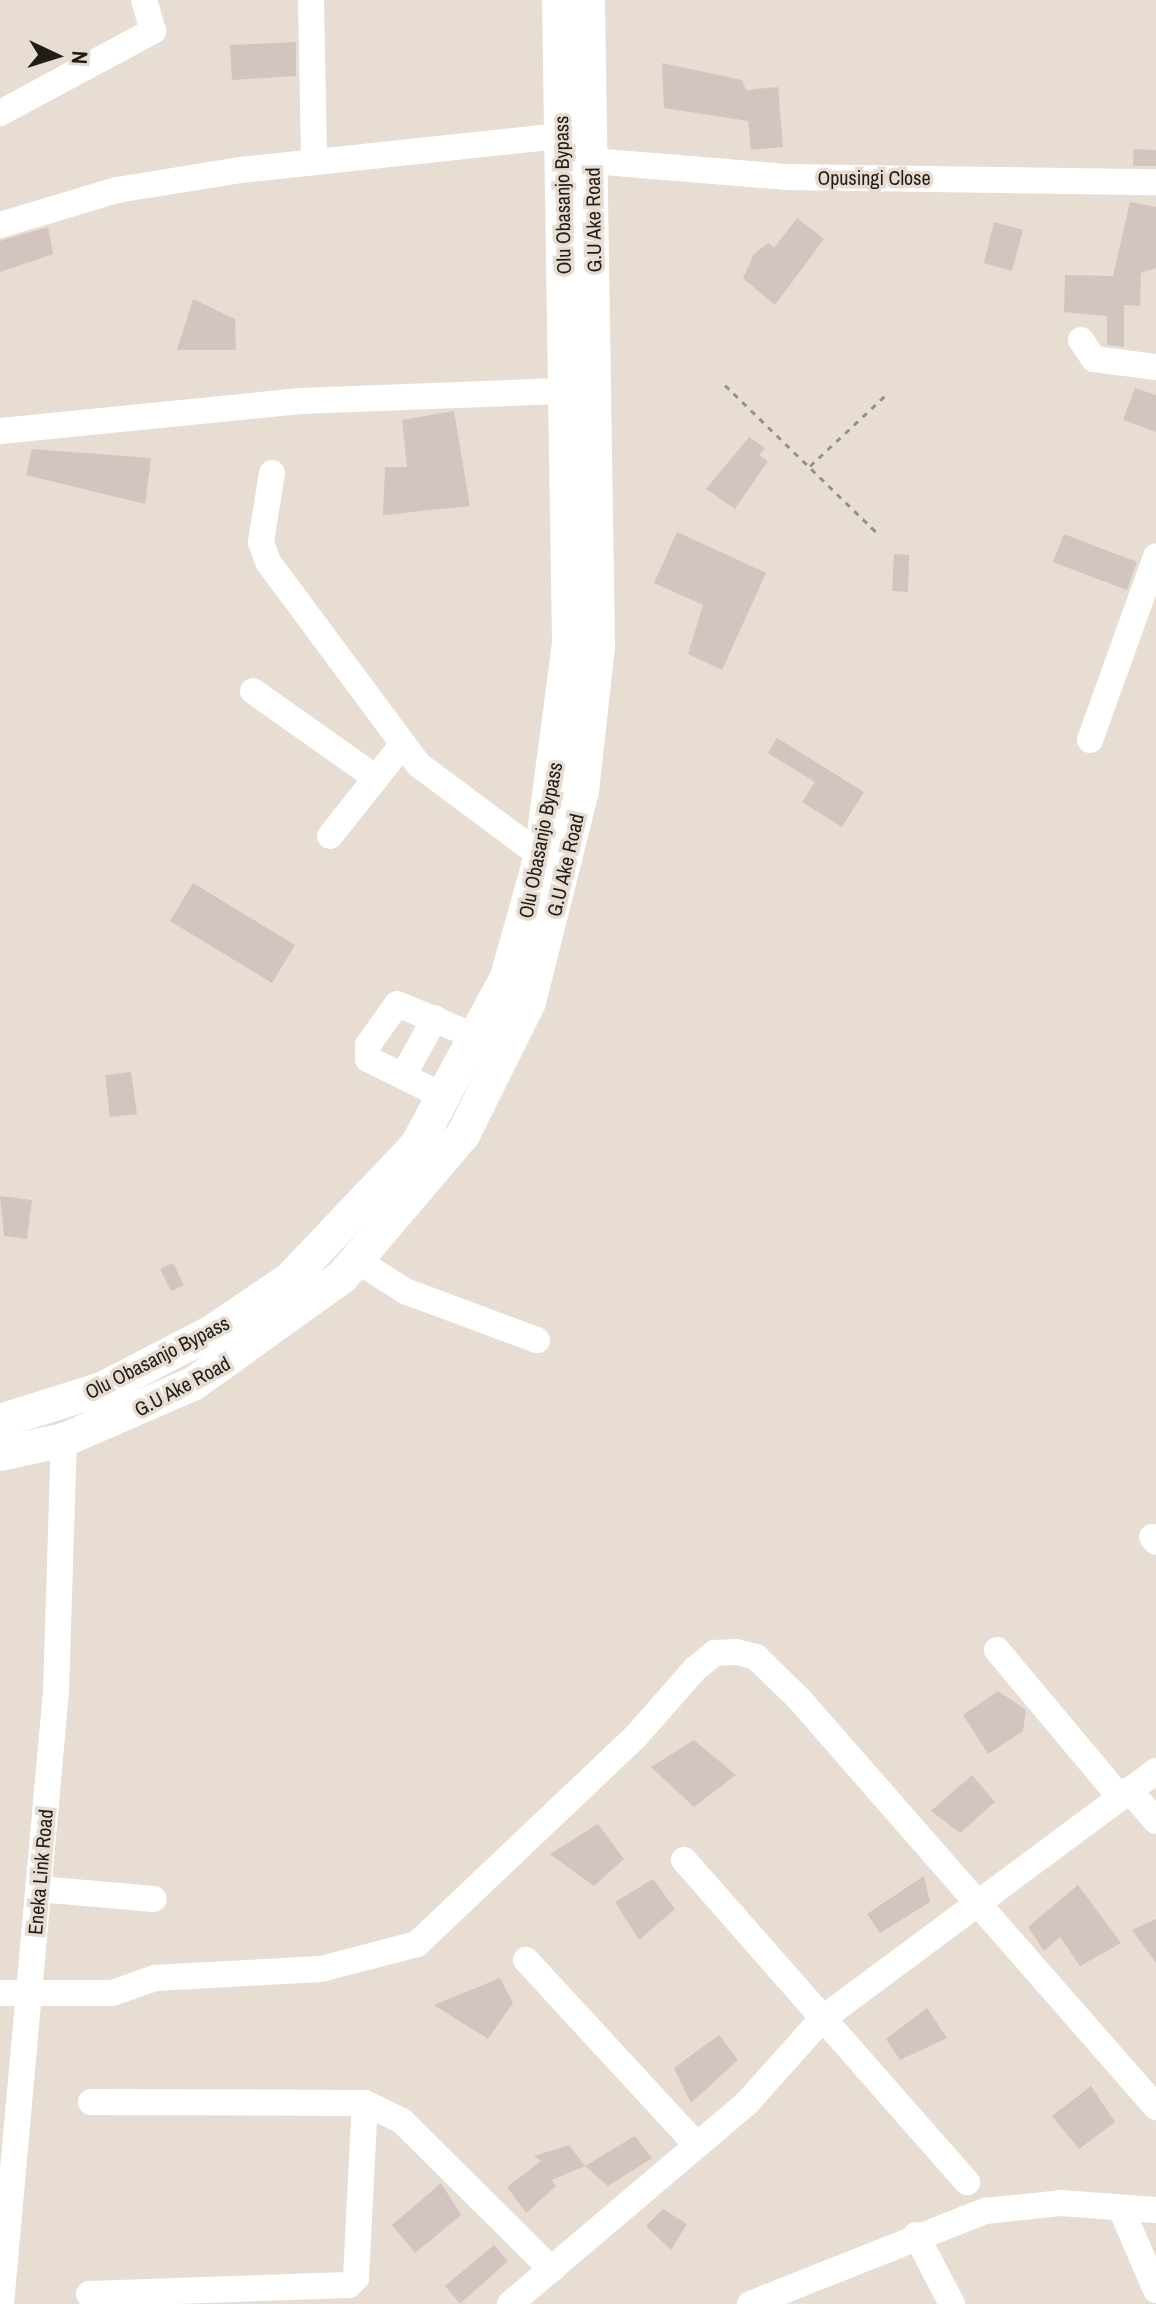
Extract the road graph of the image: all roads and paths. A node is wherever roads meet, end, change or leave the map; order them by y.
1 (144, 0) edge
2 (311, 0) edge
3 (559, 0) edge
4 (588, 0) edge
5 (0, 113) edge
6 (560, 136) junction
7 (314, 160) junction
8 (592, 161) junction
9 (1156, 182) edge
10 (0, 225) edge
11 (1081, 340) dead end
12 (1156, 367) edge
13 (725, 385) dead end
14 (567, 391) junction
15 (886, 395) dead end
16 (0, 431) edge
17 (809, 467) junction
18 (272, 473) dead end
19 (878, 534) dead end
20 (1156, 557) edge
21 (253, 691) dead end
22 (1090, 740) dead end
23 (403, 744) junction
24 (376, 778) junction
25 (330, 836) dead end
26 (541, 856) junction
27 (435, 1018) junction
28 (479, 1038) junction
29 (403, 1076) junction
30 (447, 1098) junction
31 (358, 1261) junction
32 (537, 1340) dead end
33 (0, 1421) edge
34 (64, 1440) junction
35 (0, 1454) edge
36 (997, 1650) dead end
37 (1156, 1771) edge
38 (1124, 1794) junction
39 (1156, 1821) edge
40 (684, 1860) dead end
41 (39, 1889) junction
42 (154, 1899) dead end
43 (974, 1903) junction
44 (526, 1960) dead end
45 (0, 1993) edge
46 (30, 1993) junction
47 (822, 2019) junction
48 (91, 2102) dead end
49 (365, 2103) junction
50 (1156, 2107) edge
51 (696, 2144) junction
52 (967, 2182) dead end
53 (1156, 2210) edge
54 (1122, 2211) junction
55 (4, 2233) edge
56 (916, 2235) junction
57 (552, 2270) junction
58 (1156, 2290) edge
59 (89, 2294) dead end
60 (1, 2304) edge
61 (510, 2304) edge
62 (750, 2304) edge
63 (952, 2304) edge

1 - 5 street
2 - 7 street
3 - 6 main road, Olu Obasanjo Bypass
4 - 8 main road, G.U Ake Road
6 - 7 street
6 - 14 main road, Olu Obasanjo Bypass
7 - 10 street
8 - 9 street, Opusingi Close
8 - 31 main road, G.U Ake Road
11 - 12 street
13 - 17 path
14 - 16 street
14 - 26 main road, Olu Obasanjo Bypass
15 - 17 path
17 - 19 path
18 - 23 street
20 - 22 street
21 - 24 street
23 - 24 street
23 - 26 street
24 - 25 street
26 - 28 main road, Olu Obasanjo Bypass
27 - 28 street
27 - 29 street
27 - 29 street
28 - 30 main road, Olu Obasanjo Bypass
29 - 30 street
30 - 33 main road, Olu Obasanjo Bypass
31 - 32 street
31 - 34 main road, G.U Ake Road
34 - 35 main road, G.U Ake Road
34 - 41 street, Eneka Link Road
36 - 38 street
37 - 38 street
38 - 39 street
38 - 43 street
40 - 47 street
41 - 42 street
41 - 46 street, Eneka Link Road
43 - 46 street
43 - 47 street
43 - 50 street
44 - 51 street
45 - 46 street
46 - 55 street, Eneka Link Road
47 - 51 street
47 - 52 street
48 - 49 street
49 - 57 street
49 - 59 street
51 - 57 street
53 - 54 street
54 - 56 street
54 - 58 street
55 - 60 street, Eneka Link Road
56 - 62 street
56 - 63 street
57 - 61 street

